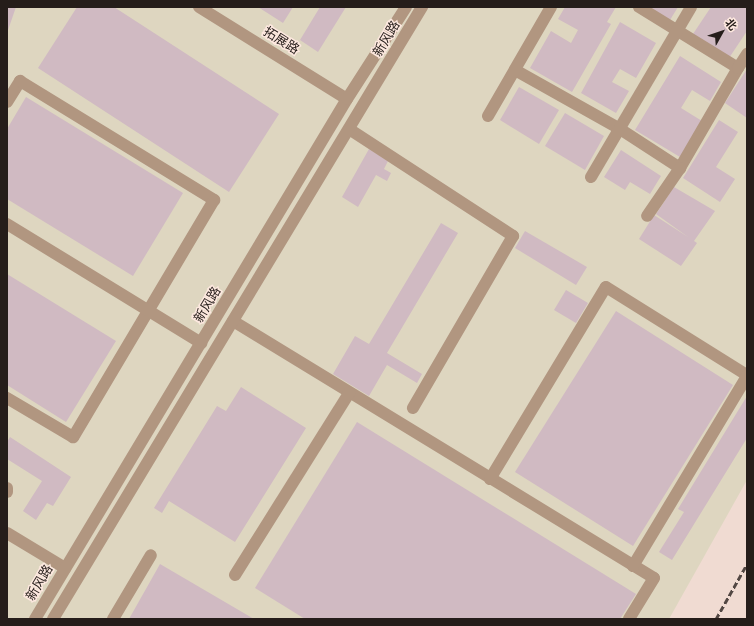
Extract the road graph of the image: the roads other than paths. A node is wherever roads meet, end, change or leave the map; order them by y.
1 (199, 7) edge
2 (406, 7) edge
3 (422, 7) edge
4 (551, 7) edge
5 (639, 7) edge
6 (691, 7) edge
7 (678, 30) junction
8 (747, 54) edge
9 (738, 68) junction
10 (515, 70) junction
11 (347, 99) junction
12 (7, 102) edge
13 (488, 116) dead end
14 (349, 129) junction
15 (620, 129) junction
16 (680, 168) junction
17 (592, 177) dead end
18 (647, 216) dead end
19 (7, 224) edge
20 (148, 311) junction
21 (233, 321) junction
22 (201, 344) junction
23 (747, 375) edge
24 (349, 393) junction
25 (7, 398) edge
26 (413, 408) dead end
27 (490, 479) junction
28 (7, 488) edge
29 (7, 492) edge
30 (7, 533) edge
31 (151, 555) dead end
32 (633, 566) junction
33 (65, 568) junction
34 (235, 575) dead end
35 (35, 619) edge
36 (53, 619) edge
37 (113, 619) edge
38 (630, 619) edge

1 - 11 street, 拓展路
2 - 11 street, 新风路
3 - 14 street, 新风路
4 - 10 street
5 - 7 street
6 - 7 street
7 - 9 street
7 - 15 street
8 - 9 street
9 - 16 street
10 - 13 street
10 - 15 street
11 - 22 street, 新风路
12 - 20 street
14 - 21 street, 新风路
14 - 26 street
15 - 16 street
15 - 17 street
16 - 18 street
19 - 20 street
20 - 22 street
20 - 25 street
21 - 24 street
21 - 36 street, 新风路
22 - 33 street, 新风路
23 - 27 street
23 - 32 street
24 - 27 street
24 - 34 street
27 - 32 street
28 - 29 street
30 - 33 street
31 - 37 street
32 - 38 street
33 - 35 street, 新风路

